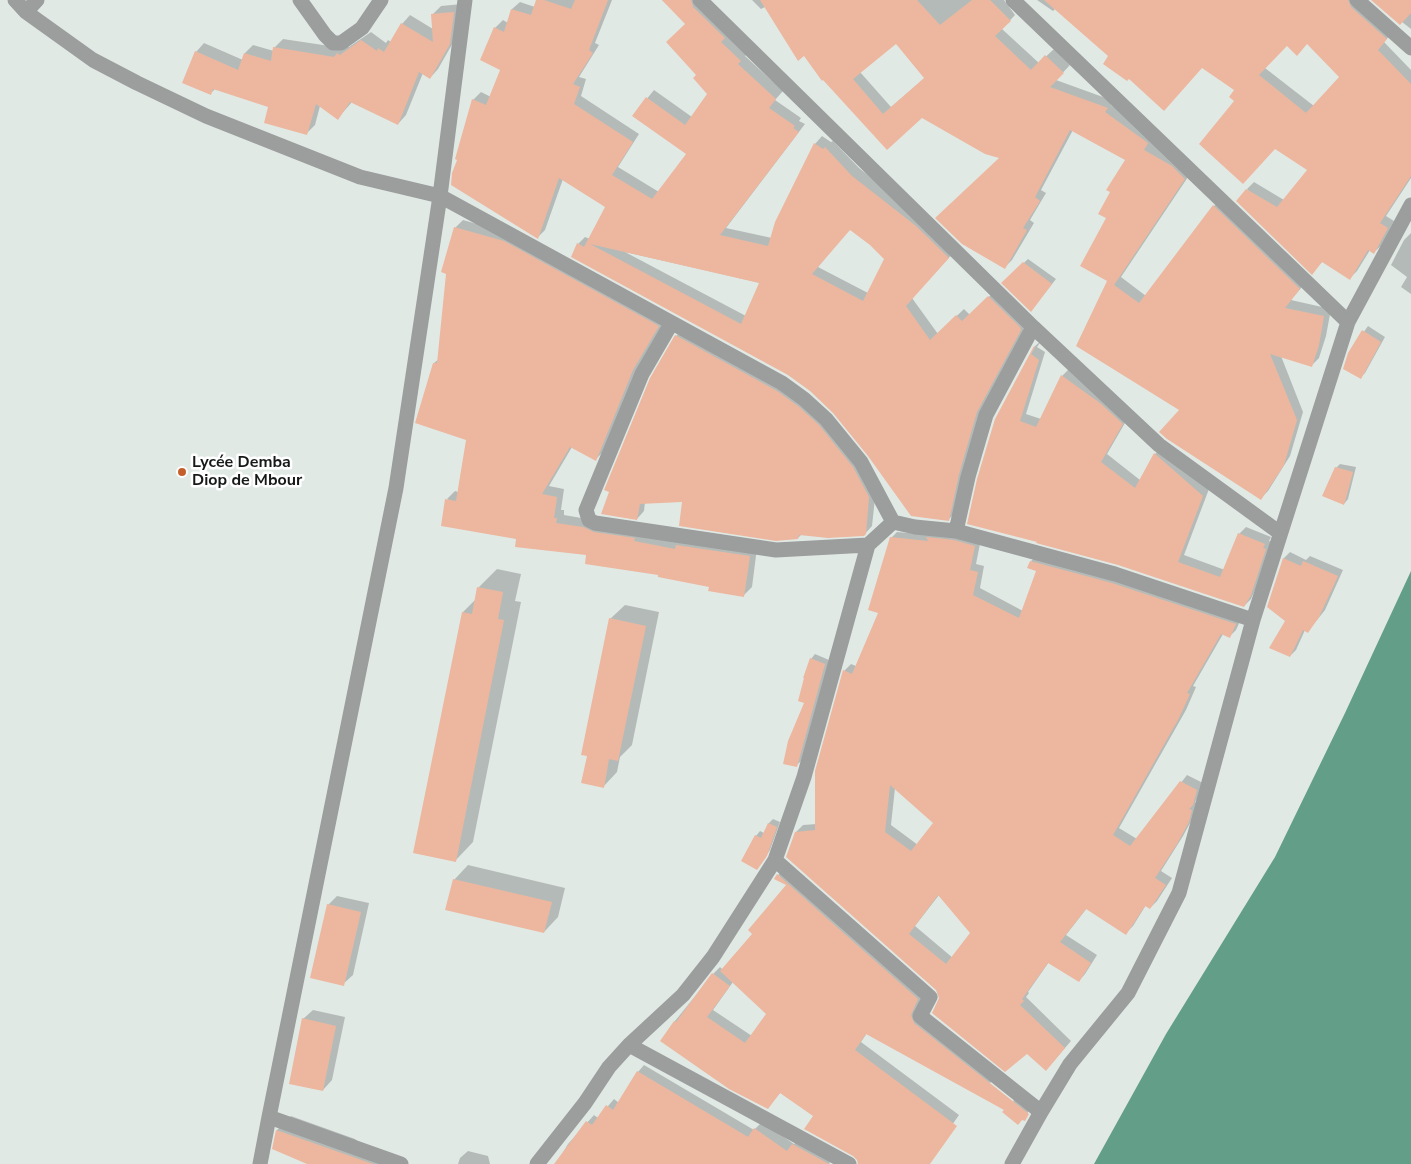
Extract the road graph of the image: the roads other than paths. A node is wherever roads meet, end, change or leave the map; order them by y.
1 (15, 0) edge
2 (36, 0) edge
3 (300, 0) edge
4 (381, 0) edge
5 (465, 0) edge
6 (700, 0) edge
7 (1013, 0) edge
8 (1356, 0) edge
9 (26, 12) junction
10 (1411, 48) edge
11 (440, 196) junction
12 (1411, 205) edge
13 (1348, 322) junction
14 (671, 324) junction
15 (1033, 327) junction
16 (893, 522) junction
17 (956, 531) junction
18 (1280, 533) junction
19 (868, 545) junction
20 (1253, 620) junction
21 (775, 860) junction
22 (629, 1046) junction
23 (1041, 1112) junction
24 (269, 1117) junction
25 (260, 1164) edge
26 (401, 1164) edge
27 (537, 1164) edge
28 (849, 1164) edge
29 (1012, 1164) edge

1 - 9 street
2 - 9 street
3 - 4 street
5 - 11 street
6 - 15 street
7 - 13 street
8 - 10 street
9 - 11 street
11 - 14 street
11 - 24 street
12 - 13 street
13 - 18 street
14 - 16 street
14 - 19 street
15 - 17 street
15 - 18 street
16 - 17 street
16 - 19 street
17 - 20 street
18 - 20 street
19 - 21 street
20 - 23 street
21 - 22 street
21 - 23 street
22 - 27 street
22 - 28 street
23 - 29 street
24 - 25 street
24 - 26 street

